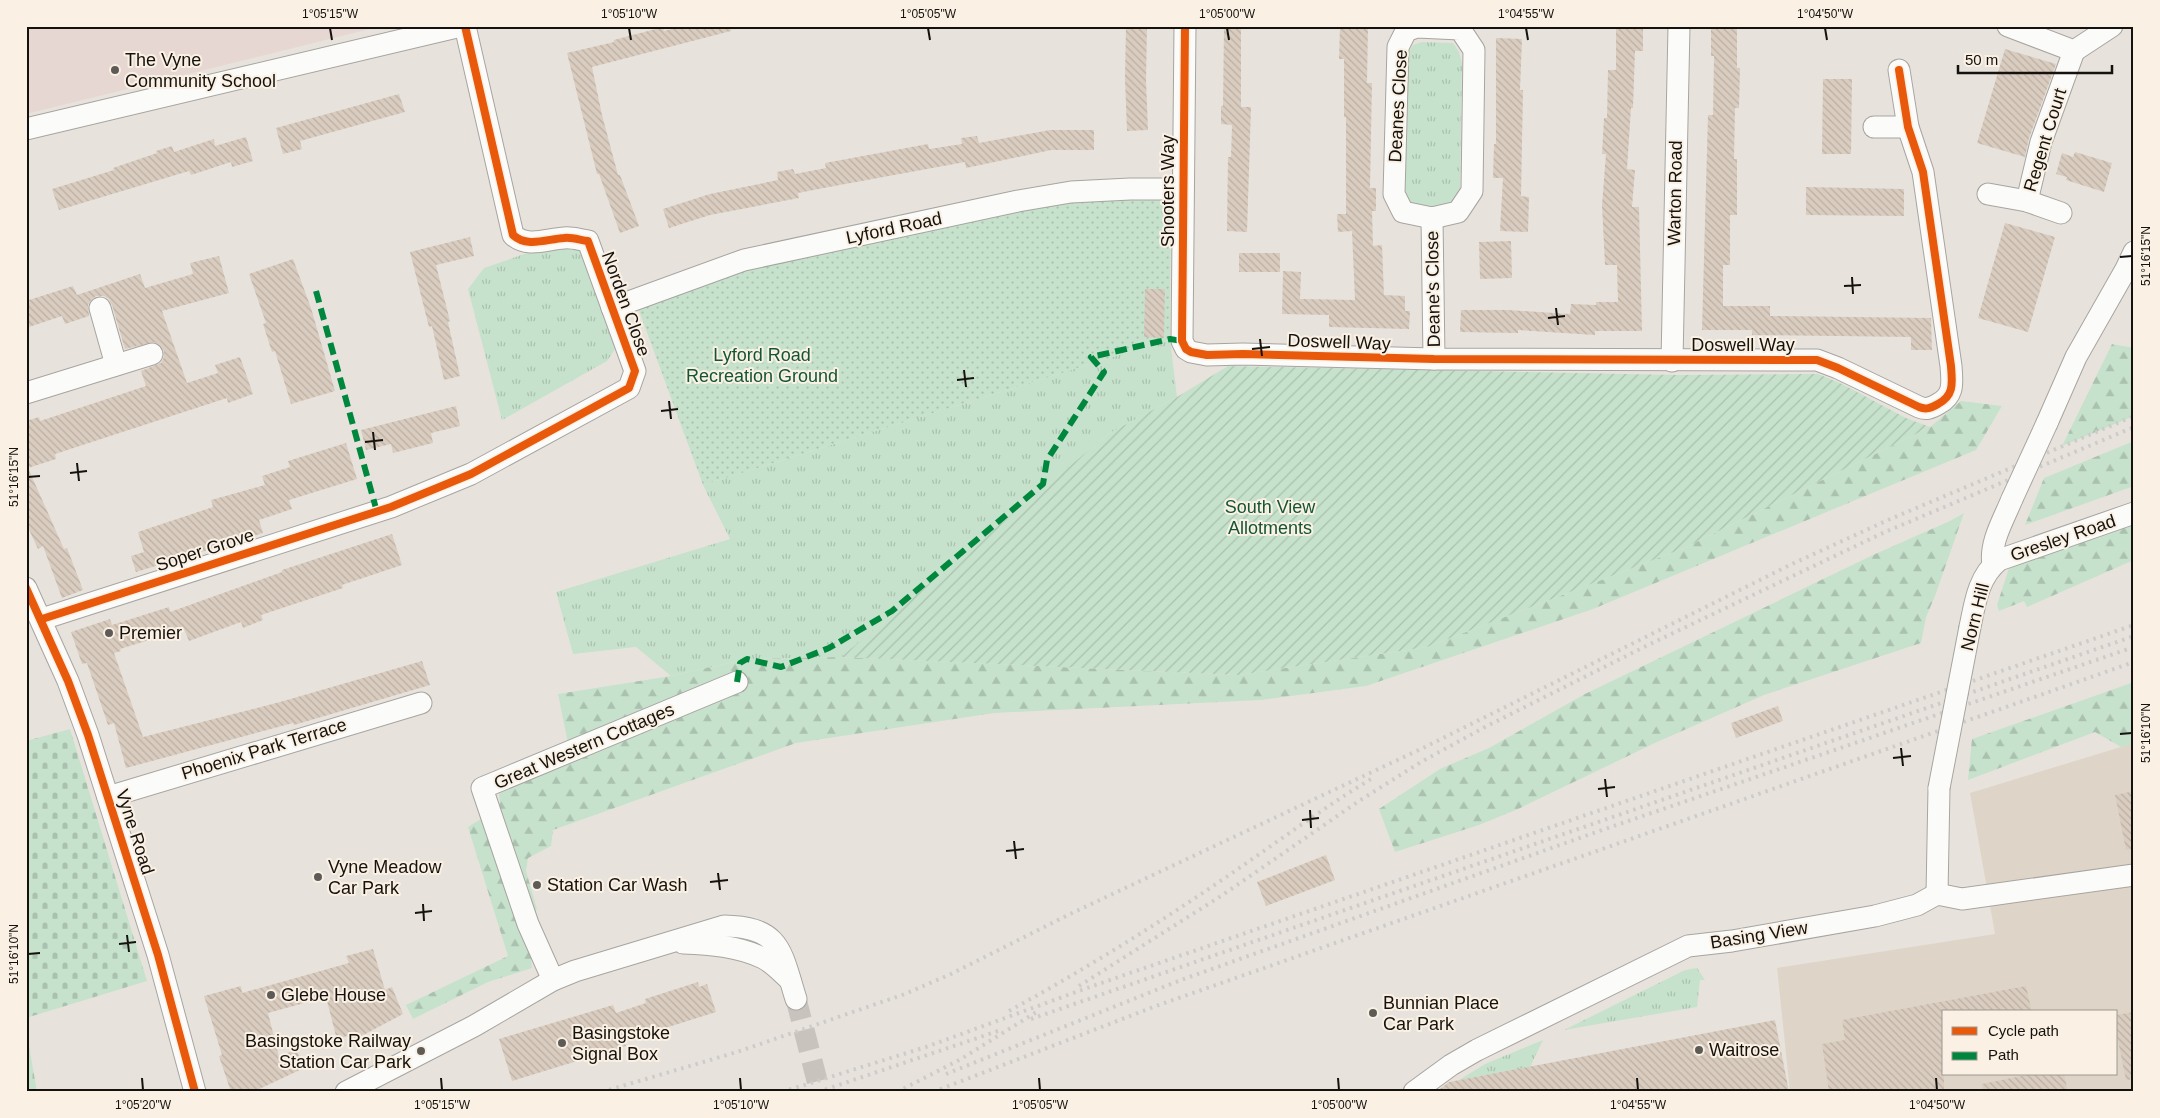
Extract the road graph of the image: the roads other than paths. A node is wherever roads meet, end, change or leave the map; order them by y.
1 (460, 26) edge
2 (465, 26) edge
3 (1185, 26) edge
4 (1679, 26) edge
5 (2014, 27) edge
6 (2103, 29) edge
7 (2074, 51) junction
8 (1899, 70) dead end
9 (1874, 127) dead end
10 (1908, 127) junction
11 (26, 128) edge
12 (1183, 189) junction
13 (1988, 194) dead end
14 (2027, 201) junction
15 (2062, 213) dead end
16 (1432, 218) junction
17 (2134, 252) edge
18 (100, 308) dead end
19 (612, 308) junction
20 (1191, 352) joint
21 (152, 354) dead end
22 (1434, 359) junction
23 (1672, 361) junction
24 (116, 365) junction
25 (26, 393) edge
26 (378, 512) joint
27 (2134, 513) edge
28 (1993, 565) junction
29 (26, 588) edge
30 (42, 619) junction
31 (737, 682) dead end
32 (421, 703) dead end
33 (108, 797) junction
34 (2134, 875) edge
35 (1937, 894) junction
36 (547, 984) junction
37 (793, 989) tunnel mouth
38 (195, 1092) edge
39 (346, 1092) edge
40 (1414, 1092) edge

1 - 11 street
2 - 19 street, Norden Close
3 - 12 street, Shooters Way
4 - 23 street, Warton Road
5 - 7 street
6 - 7 street
7 - 14 street, Regent Court
8 - 10 street, Doswell Way
9 - 10 street
10 - 23 street, Doswell Way
12 - 19 street, Lyford Road
12 - 20 street, Shooters Way
13 - 14 street, Regent Court
14 - 15 street, Regent Court
16 - 16 street, Deanes Close
16 - 22 street, Deane's Close
17 - 28 street, Norn Hill, bridge
18 - 24 street
19 - 26 street, Norden Close
20 - 22 street, Doswell Way
21 - 24 street
22 - 23 street, Doswell Way
24 - 25 street
26 - 30 street, Soper Grove
27 - 28 street, Gresley Road
28 - 35 street, Norn Hill, bridge
29 - 30 street, Vyne Road
30 - 33 street, Vyne Road
31 - 36 street, Great Western Cottages
32 - 33 street, Phoenix Park Terrace
33 - 38 street, Vyne Road
34 - 35 street
35 - 40 street, Basing View
36 - 37 street
36 - 39 street

